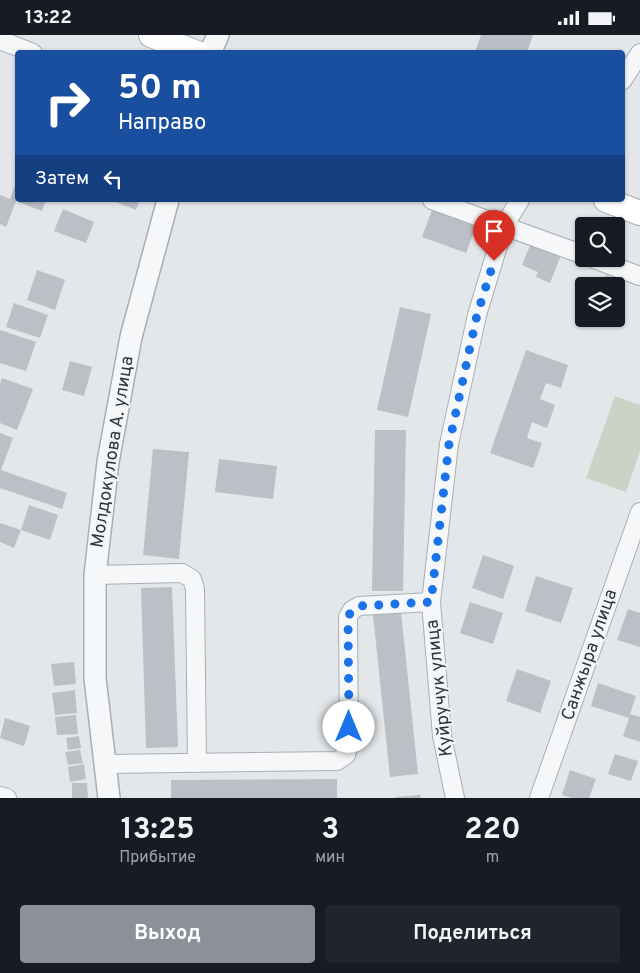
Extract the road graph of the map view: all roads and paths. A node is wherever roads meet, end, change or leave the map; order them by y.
1 (150, 35) edge
2 (218, 35) edge
3 (0, 40) edge
4 (25, 50) edge
5 (189, 50) edge
6 (211, 50) edge
7 (640, 53) edge
8 (625, 76) edge
9 (167, 202) edge
10 (438, 202) edge
11 (519, 202) edge
12 (611, 202) edge
13 (640, 213) edge
14 (504, 226) junction
15 (575, 252) edge
16 (616, 267) edge
17 (640, 276) edge
18 (640, 512) edge
19 (95, 575) junction
20 (431, 602) junction
21 (198, 763) junction
22 (105, 764) junction
23 (0, 796) edge
24 (542, 797) edge
25 (7, 798) edge
26 (109, 798) edge
27 (455, 798) edge

1 - 5 main road
2 - 6 street
3 - 4 street
7 - 8 street
9 - 19 street, Молдокулова А. улица
10 - 14 street
11 - 14 street, Куйручук улица
12 - 13 main road
14 - 15 street
14 - 20 street, Куйручук улица
16 - 17 street
18 - 24 street, Санжыра улица
19 - 21 street
19 - 22 street, Молдокулова А. улица
20 - 21 street
20 - 27 street, Куйручук улица
21 - 22 street
22 - 26 street, Молдокулова А. улица
23 - 25 street

